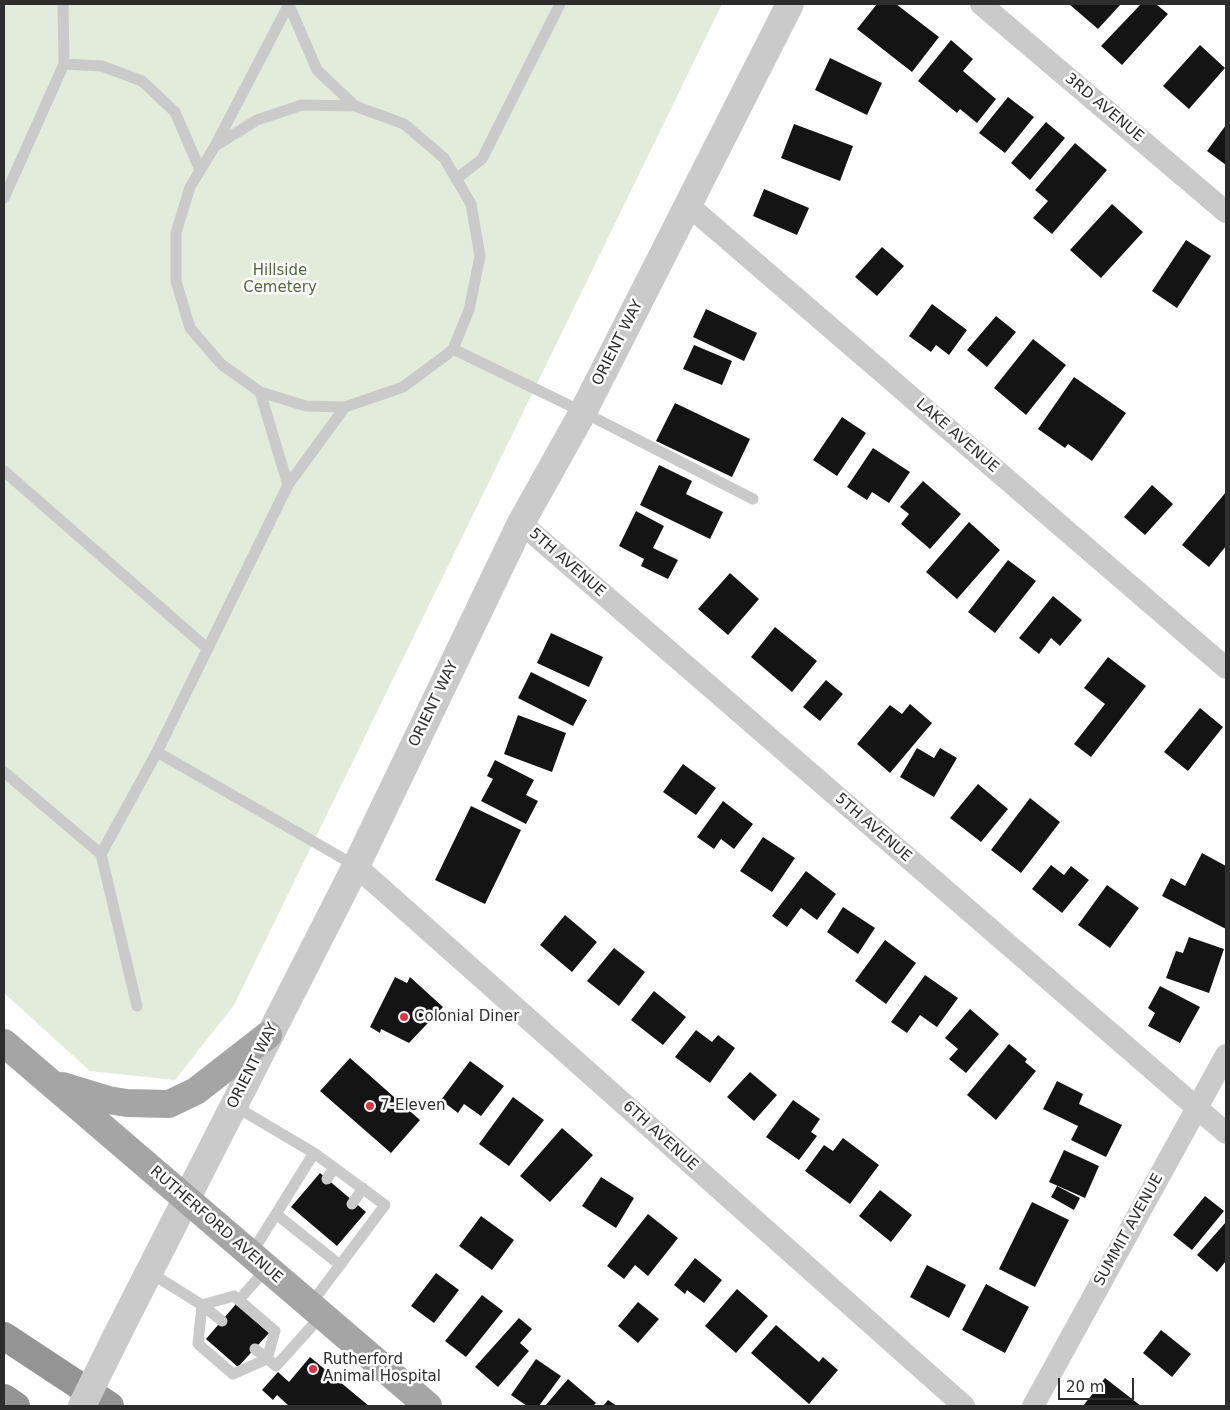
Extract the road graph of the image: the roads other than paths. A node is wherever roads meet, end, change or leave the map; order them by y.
1 (63, 4) edge
2 (289, 4) edge
3 (560, 4) edge
4 (790, 4) edge
5 (981, 4) edge
6 (64, 64) junction
7 (355, 106) junction
8 (215, 146) junction
9 (200, 170) junction
10 (456, 179) junction
11 (4, 198) edge
12 (688, 205) junction
13 (1226, 212) edge
14 (453, 348) junction
15 (260, 392) junction
16 (345, 407) junction
17 (583, 412) junction
18 (4, 471) edge
19 (288, 485) junction
20 (753, 499) dead end
21 (521, 523) junction
22 (208, 650) junction
23 (1226, 668) edge
24 (158, 752) junction
25 (4, 772) edge
26 (100, 854) junction
27 (356, 866) junction
28 (137, 1006) dead end
29 (268, 1035) junction
30 (4, 1043) edge
31 (1226, 1055) edge
32 (49, 1082) junction
33 (233, 1105) junction
34 (1197, 1108) junction
35 (1226, 1133) edge
36 (314, 1153) junction
37 (334, 1168) junction
38 (327, 1179) dead end
39 (363, 1188) junction
40 (186, 1200) junction
41 (352, 1204) dead end
42 (276, 1214) junction
43 (259, 1261) junction
44 (340, 1264) junction
45 (149, 1272) junction
46 (239, 1300) junction
47 (202, 1305) junction
48 (316, 1310) junction
49 (222, 1321) dead end
50 (4, 1336) edge
51 (255, 1349) dead end
52 (267, 1359) junction
53 (4, 1398) edge
54 (16, 1406) edge
55 (82, 1406) edge
56 (110, 1406) edge
57 (428, 1406) edge
58 (964, 1406) edge
59 (1032, 1406) edge

1 - 6 lane
2 - 7 lane
2 - 8 lane
3 - 10 lane
4 - 12 street, ORIENT WAY
5 - 13 street, 3RD AVENUE
6 - 9 lane
6 - 11 lane
7 - 8 lane
7 - 10 lane
8 - 9 lane
9 - 15 lane
10 - 14 lane
12 - 17 street, ORIENT WAY
12 - 23 street, LAKE AVENUE
14 - 16 lane
14 - 17 lane
15 - 16 lane
15 - 19 lane
16 - 19 lane
17 - 20 lane
17 - 21 street, ORIENT WAY
18 - 22 lane
19 - 22 lane
21 - 27 street, ORIENT WAY
21 - 34 street, 5TH AVENUE
22 - 24 lane
24 - 26 lane
24 - 27 lane
25 - 26 lane
26 - 28 lane
27 - 29 street, ORIENT WAY
27 - 58 street, 6TH AVENUE
29 - 32 main road
29 - 33 street, ORIENT WAY
30 - 32 main road, RUTHERFORD AVENUE
31 - 34 street, SUMMIT AVENUE
32 - 40 main road, RUTHERFORD AVENUE
33 - 36 lane
33 - 40 street, ORIENT WAY
34 - 35 street, 5TH AVENUE
34 - 59 street, SUMMIT AVENUE
36 - 37 lane
36 - 42 lane
37 - 38 lane
37 - 39 lane
39 - 41 lane
39 - 44 lane
40 - 43 main road, RUTHERFORD AVENUE
40 - 45 street, ORIENT WAY
42 - 43 lane
42 - 44 lane
43 - 46 lane
43 - 48 main road, RUTHERFORD AVENUE
44 - 48 lane
45 - 47 lane
45 - 55 street, ORIENT WAY, bridge
46 - 47 lane
46 - 52 lane
47 - 49 lane
47 - 52 lane
48 - 52 lane
48 - 57 main road, RUTHERFORD AVENUE
50 - 56 highway
51 - 52 lane
53 - 54 highway

